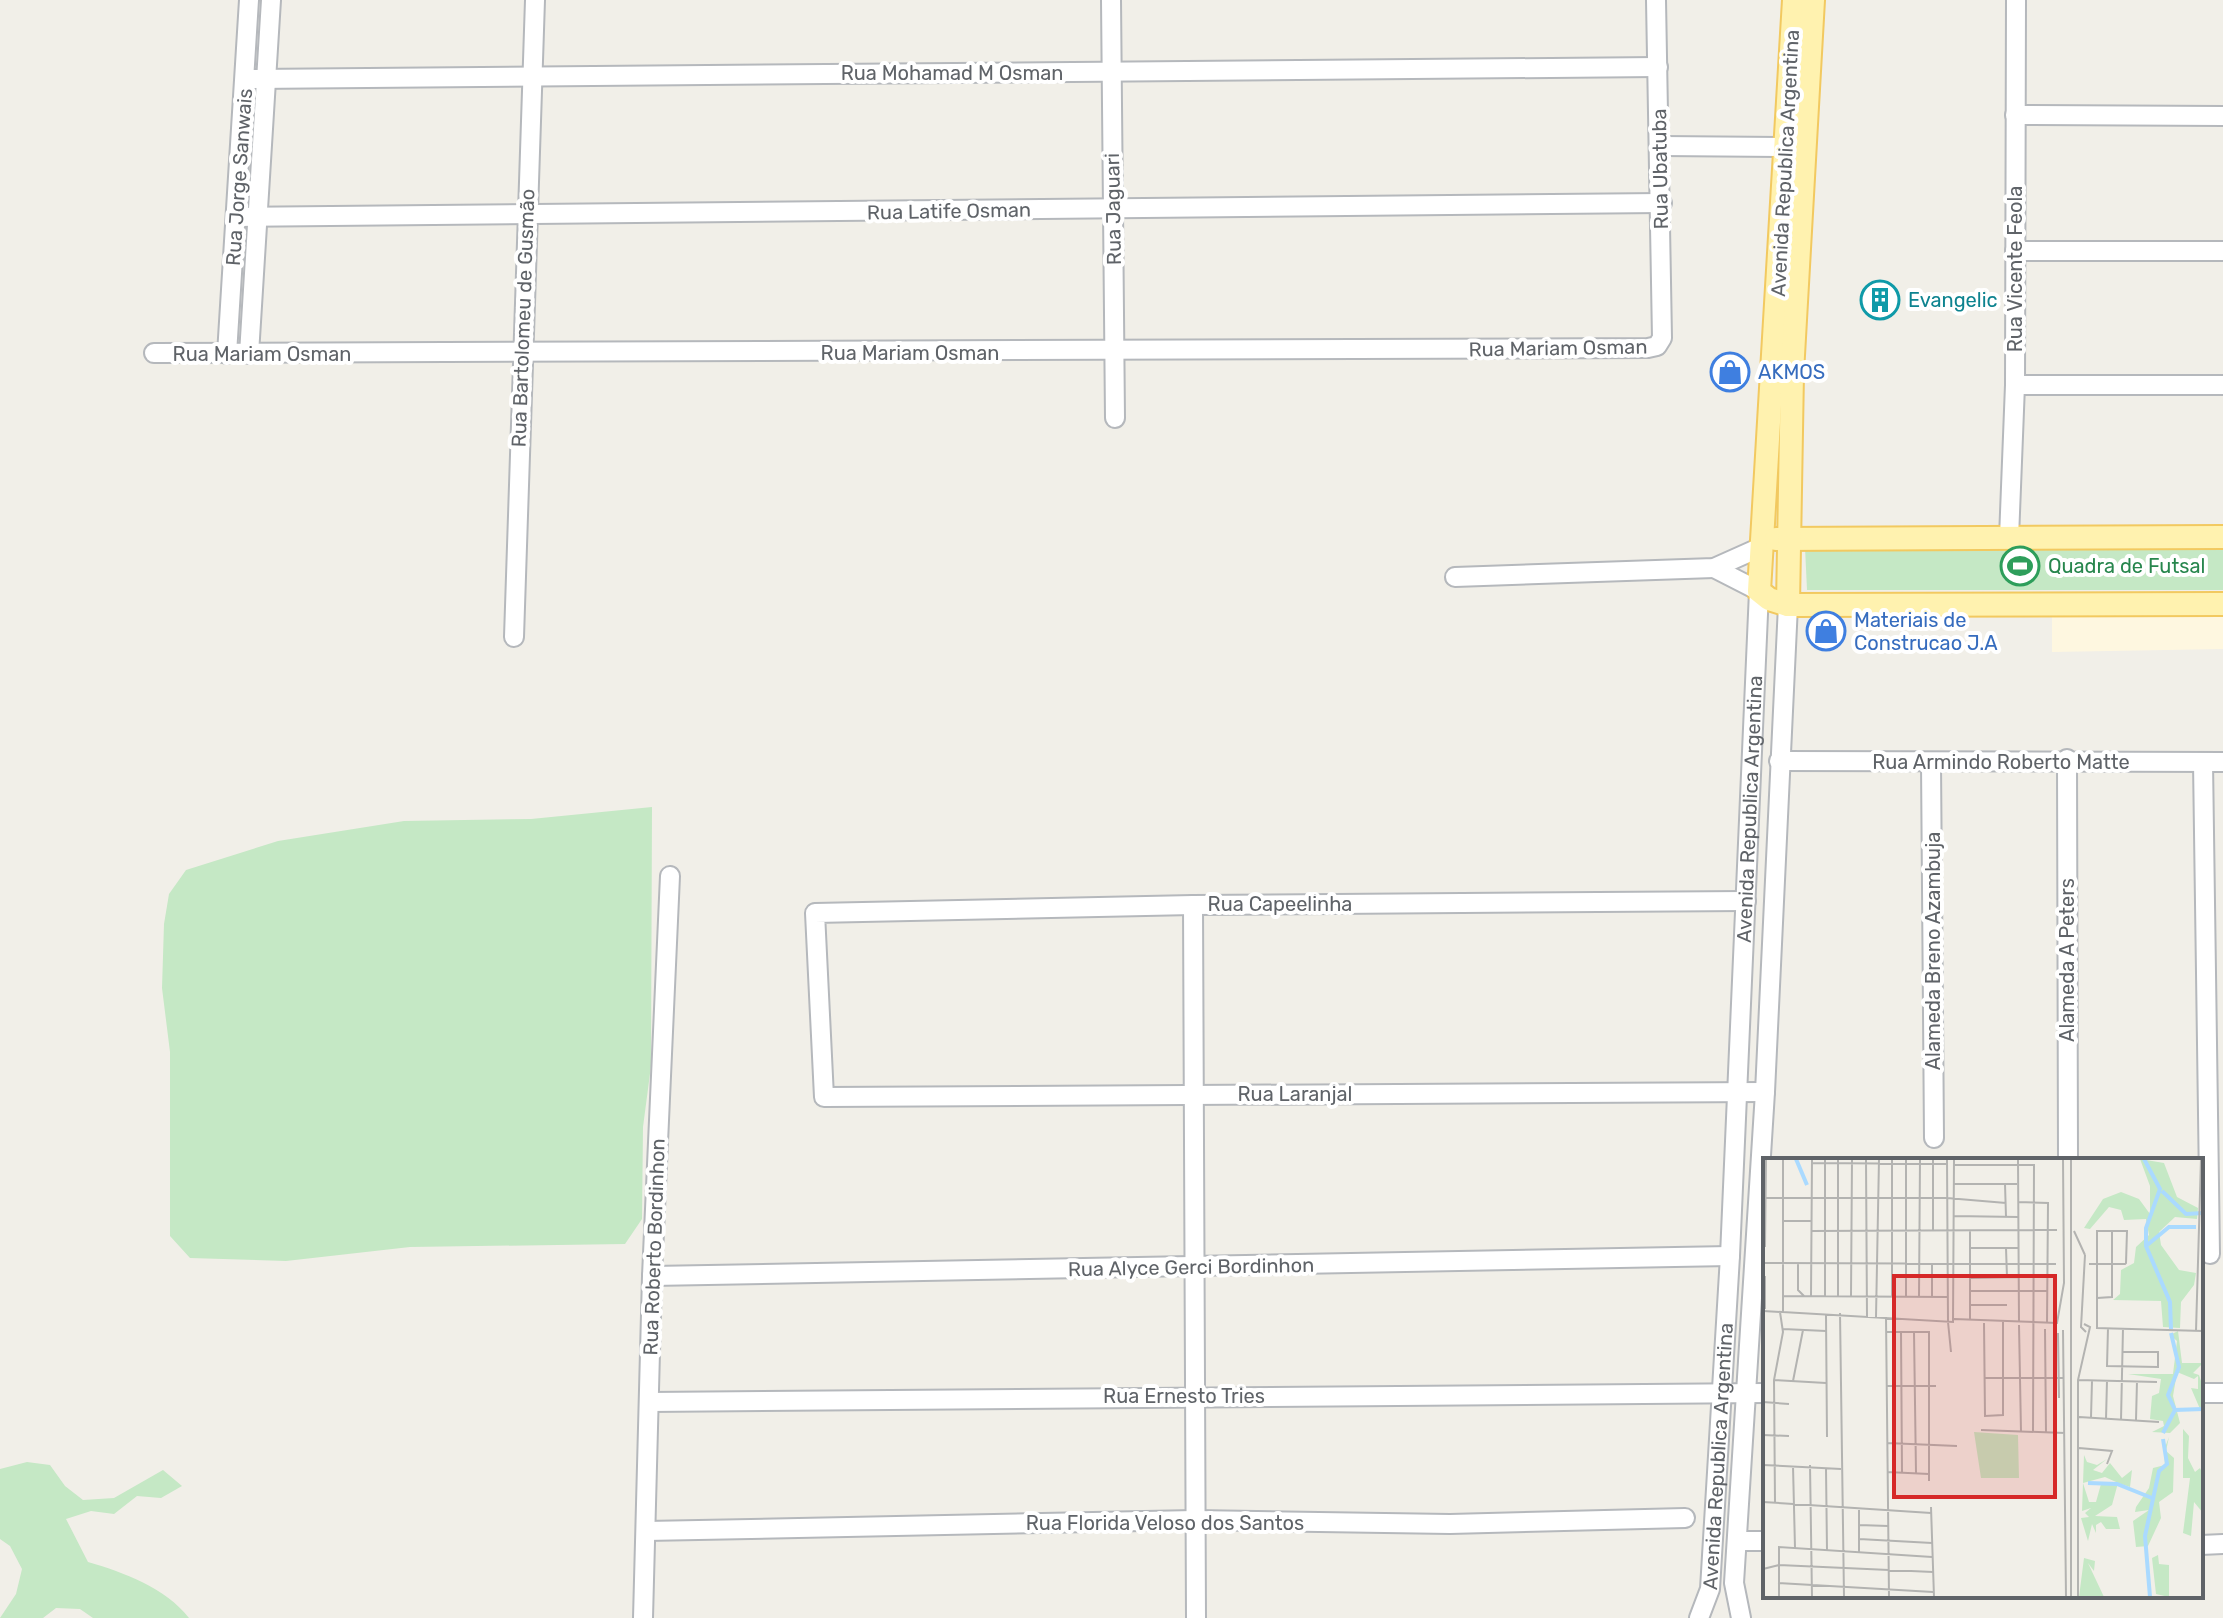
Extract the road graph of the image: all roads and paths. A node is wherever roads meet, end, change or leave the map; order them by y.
1 (249, 0) edge
2 (271, 0) edge
3 (535, 0) edge
4 (1111, 0) edge
5 (1656, 0) edge
6 (1794, 0) edge
7 (1813, 0) edge
8 (2016, 0) edge
9 (1658, 67) junction
10 (1112, 72) junction
11 (532, 75) junction
12 (246, 79) junction
13 (267, 79) junction
14 (2015, 115) junction
15 (2223, 116) edge
16 (1661, 146) junction
17 (1786, 147) junction
18 (1662, 203) junction
19 (1113, 209) junction
20 (527, 215) junction
21 (236, 217) junction
22 (256, 219) junction
23 (2015, 251) junction
24 (2223, 251) edge
25 (1662, 338) joint
26 (154, 353) dead end
27 (1115, 353) junction
28 (227, 354) junction
29 (249, 354) junction
30 (521, 354) junction
31 (2015, 385) junction
32 (2223, 385) edge
33 (1115, 418) dead end
34 (1788, 537) junction
35 (2223, 537) edge
36 (2009, 538) junction
37 (1761, 547) junction
38 (1714, 568) junction
39 (1455, 577) dead end
40 (1759, 591) junction
41 (2223, 604) edge
42 (1788, 605) junction
43 (514, 637) dead end
44 (2067, 759) junction
45 (1779, 761) junction
46 (2203, 762) junction
47 (2223, 762) edge
48 (1931, 763) junction
49 (670, 876) dead end
50 (1746, 901) junction
51 (1193, 905) junction
52 (1738, 1092) junction
53 (1765, 1092) junction
54 (1194, 1094) junction
55 (824, 1097) joint
56 (2216, 1132) edge
57 (1934, 1138) dead end
58 (2068, 1158) edge
59 (2211, 1254) edge
60 (1730, 1256) junction
61 (1760, 1256) edge
62 (1194, 1268) junction
63 (652, 1276) junction
64 (1763, 1393) edge
65 (1746, 1394) junction
66 (1720, 1395) junction
67 (1196, 1396) junction
68 (649, 1402) junction
69 (1685, 1518) dead end
70 (1195, 1520) junction
71 (646, 1531) junction
72 (1737, 1541) junction
73 (1763, 1541) edge
74 (2223, 1544) edge
75 (2203, 1545) edge
76 (643, 1618) edge
77 (1196, 1618) edge
78 (1699, 1618) edge
79 (1741, 1618) edge

1 - 12 street, Rua Jorge Sanwais
2 - 13 street, Rua Jorge Sanwais
3 - 11 street, Rua Bartolomeu de Gusmão
4 - 10 street, Rua Jaguari
5 - 9 street, Rua Ubatuba
6 - 17 main road, Avenida Republica Argentina
7 - 34 main road, Avenida Republica Argentina
8 - 14 street, Rua Vicente Feola
9 - 10 street, Rua Mohamad M Osman
9 - 16 street, Rua Ubatuba
10 - 11 street, Rua Mohamad M Osman
10 - 19 street, Rua Jaguari
11 - 13 street, Rua Mohamad M Osman
11 - 20 street, Rua Bartolomeu de Gusmão
12 - 13 street, Rua Mohamad M Osman
12 - 21 street, Rua Jorge Sanwais
13 - 22 street, Rua Jorge Sanwais
14 - 15 street
14 - 23 street, Rua Vicente Feola
16 - 17 street
16 - 18 street, Rua Ubatuba
17 - 37 main road, Avenida Republica Argentina
18 - 19 street, Rua Latife Osman
18 - 25 street, Rua Ubatuba
19 - 20 street, Rua Latife Osman
19 - 27 street, Rua Jaguari
20 - 22 street, Rua Latife Osman
20 - 30 street, Rua Bartolomeu de Gusmão
21 - 22 street, Rua Latife Osman
21 - 28 street, Rua Jorge Sanwais
22 - 29 street, Rua Jorge Sanwais
23 - 24 street
23 - 31 street, Rua Vicente Feola
25 - 27 street, Rua Mariam Osman
26 - 28 street, Rua Mariam Osman
27 - 30 street, Rua Mariam Osman
27 - 33 street, Rua Jaguari
28 - 29 street, Rua Mariam Osman
29 - 30 street, Rua Mariam Osman
30 - 43 street, Rua Bartolomeu de Gusmão
31 - 32 street
31 - 36 street, Rua Vicente Feola
34 - 36 main road
34 - 37 main road
34 - 42 main road, Avenida Republica Argentina
35 - 36 main road
37 - 38 street
37 - 40 main road, Avenida Republica Argentina
38 - 39 street
38 - 40 street
40 - 42 main road
40 - 50 street, Avenida Republica Argentina
41 - 42 main road
42 - 45 street, Avenida Republica Argentina
44 - 46 street, Rua Armindo Roberto Matte
44 - 48 street, Rua Armindo Roberto Matte
44 - 58 street, Alameda A Peters
45 - 48 street, Rua Armindo Roberto Matte
45 - 53 street, Avenida Republica Argentina
46 - 47 street, Rua Armindo Roberto Matte
46 - 56 street
48 - 57 street, Alameda Breno Azambuja
49 - 63 street, Rua Roberto Bordinhon
50 - 51 street, Rua Capeelinha
50 - 52 street, Avenida Republica Argentina
51 - 54 street
51 - 55 street, Rua Capeelinha
52 - 53 street, Rua Laranjal
52 - 54 street, Rua Laranjal
52 - 60 street, Avenida Republica Argentina
53 - 61 street, Avenida Republica Argentina
54 - 55 street, Rua Laranjal
54 - 62 street
56 - 59 street
60 - 62 street, Rua Alyce Gerci Bordinhon
60 - 66 street, Avenida Republica Argentina
61 - 65 street, Avenida Republica Argentina
62 - 63 street, Rua Alyce Gerci Bordinhon
62 - 67 street
63 - 68 street, Rua Roberto Bordinhon
64 - 65 street, Rua Ernesto Tries
65 - 66 street, Rua Ernesto Tries
65 - 72 street, Avenida Republica Argentina
66 - 67 street, Rua Ernesto Tries
66 - 78 street, Avenida Republica Argentina
67 - 68 street, Rua Ernesto Tries
67 - 70 street
68 - 71 street, Rua Roberto Bordinhon
69 - 70 street, Rua Florida Veloso dos Santos
70 - 71 street, Rua Florida Veloso dos Santos
70 - 77 street
71 - 76 street, Rua Roberto Bordinhon
72 - 73 street
72 - 79 street, Avenida Republica Argentina
74 - 75 street

